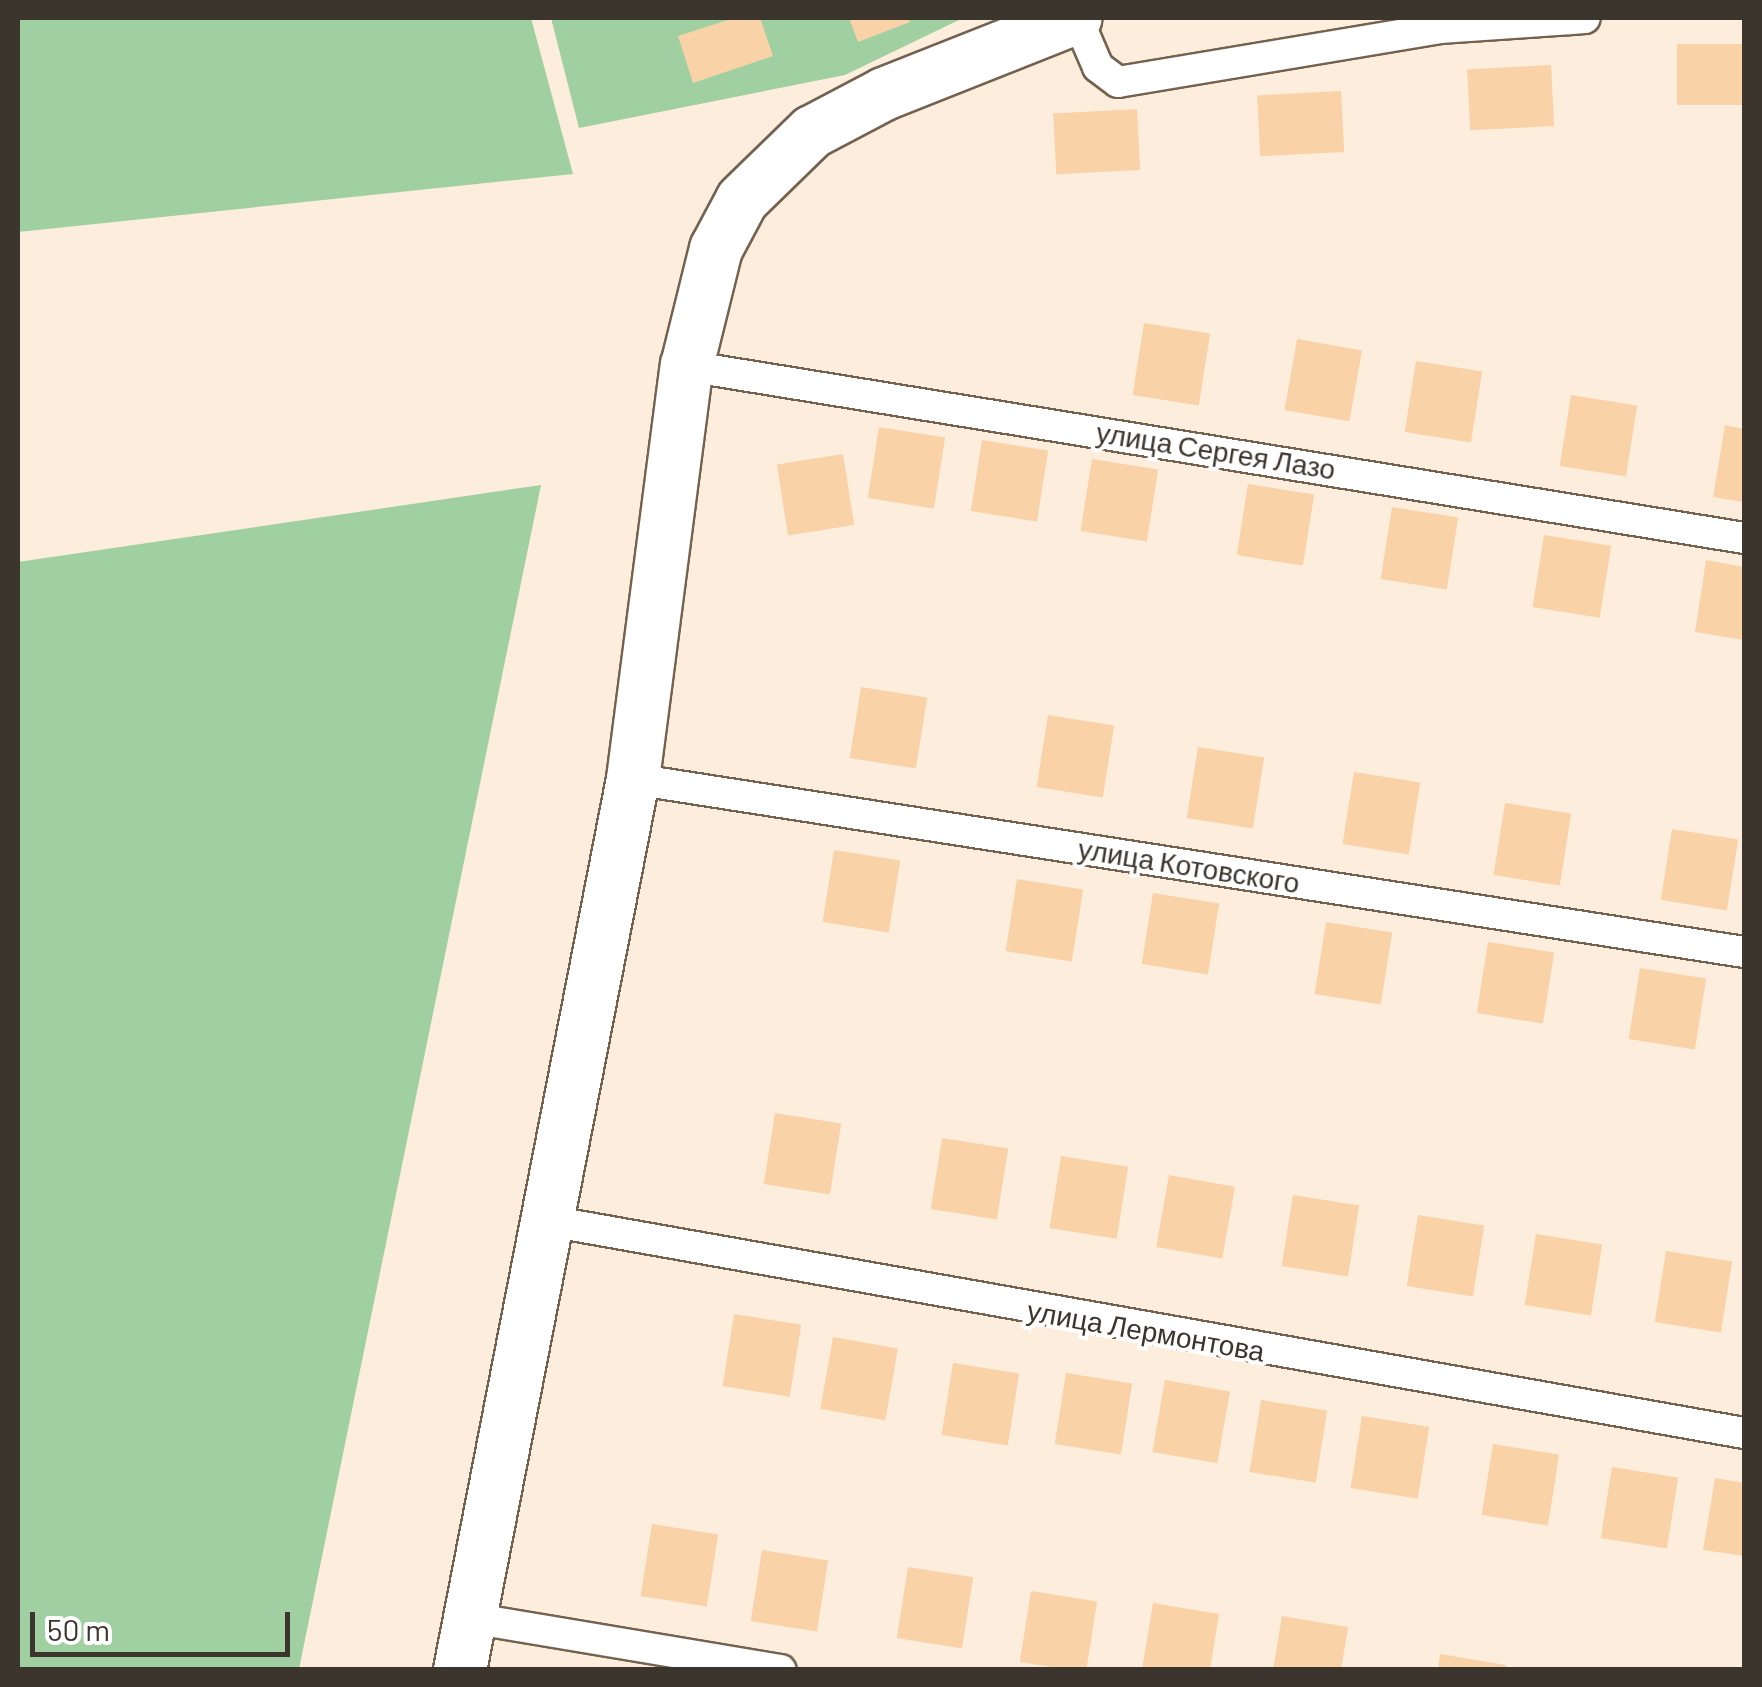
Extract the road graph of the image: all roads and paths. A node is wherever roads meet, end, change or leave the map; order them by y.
1 (1585, 18) edge
2 (1068, 21) edge
3 (687, 366) junction
4 (1744, 538) edge
5 (633, 780) junction
6 (1744, 952) edge
7 (549, 1221) junction
8 (1744, 1433) edge
9 (470, 1618) junction
10 (460, 1670) edge
11 (781, 1670) edge

1 - 2 street
2 - 3 highway
3 - 4 street, улица Сергея Лазо
3 - 5 highway
5 - 6 street, улица Котовского
5 - 7 highway
7 - 8 street, улица Лермонтова
7 - 9 highway
9 - 10 highway
9 - 11 street

